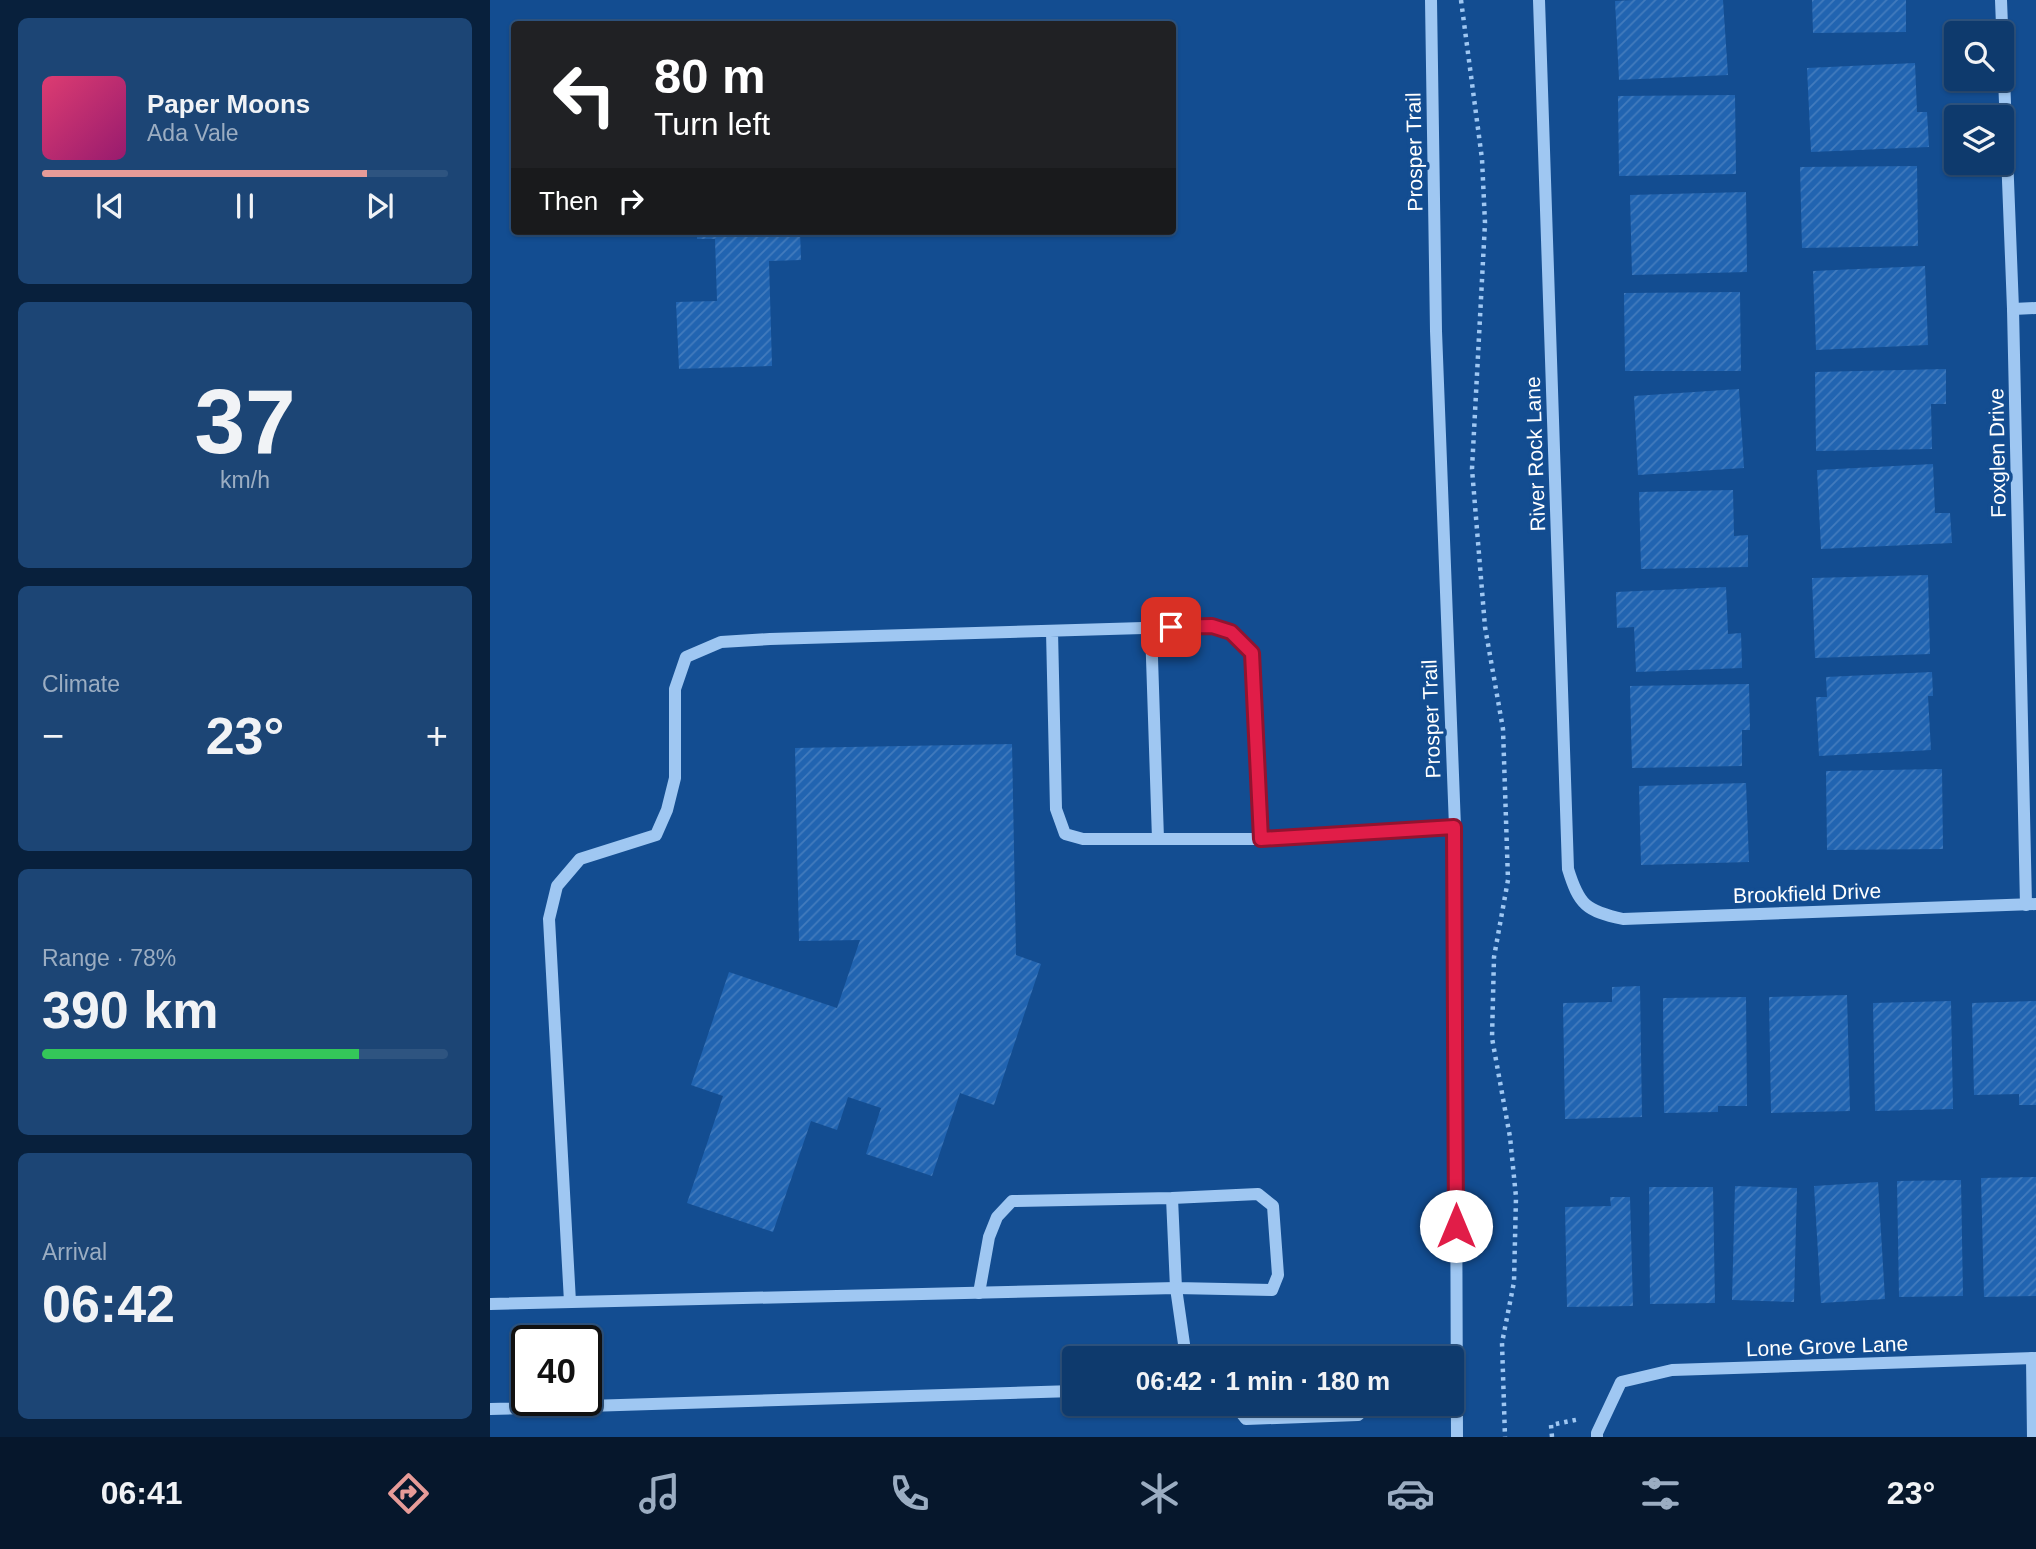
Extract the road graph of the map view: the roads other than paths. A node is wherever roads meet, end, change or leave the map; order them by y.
1 (1431, 0) edge
2 (1539, 0) edge
3 (2001, 0) edge
4 (2036, 308) edge
5 (2013, 309) junction
6 (1151, 628) junction
7 (1052, 631) junction
8 (1454, 827) junction
9 (1158, 839) junction
10 (1261, 839) junction
11 (1583, 903) joint
12 (2031, 904) edge
13 (1172, 1198) junction
14 (1176, 1288) junction
15 (979, 1293) junction
16 (569, 1303) junction
17 (490, 1304) edge
18 (1184, 1346) edge
19 (1454, 1346) edge
20 (2034, 1358) edge
21 (1062, 1391) edge
22 (490, 1409) edge
23 (1244, 1416) edge
24 (1330, 1416) edge
25 (1456, 1416) edge
26 (1457, 1437) edge
27 (1597, 1437) edge
28 (2033, 1437) edge

1 - 8 street, Prosper Trail
2 - 11 street, River Rock Lane
3 - 5 street, Foxglen Drive
4 - 5 street
5 - 12 street, Foxglen Drive
6 - 7 street
6 - 9 street
6 - 10 street
7 - 9 street
7 - 16 street
8 - 10 street
8 - 19 street, Prosper Trail
9 - 10 street
11 - 12 street, Brookfield Drive
13 - 14 street
13 - 14 street
13 - 15 street
14 - 15 street
14 - 18 street
15 - 16 street
16 - 17 street
20 - 27 street, Lone Grove Lane
20 - 28 street
21 - 22 street
23 - 24 street
25 - 26 street, Prosper Trail

